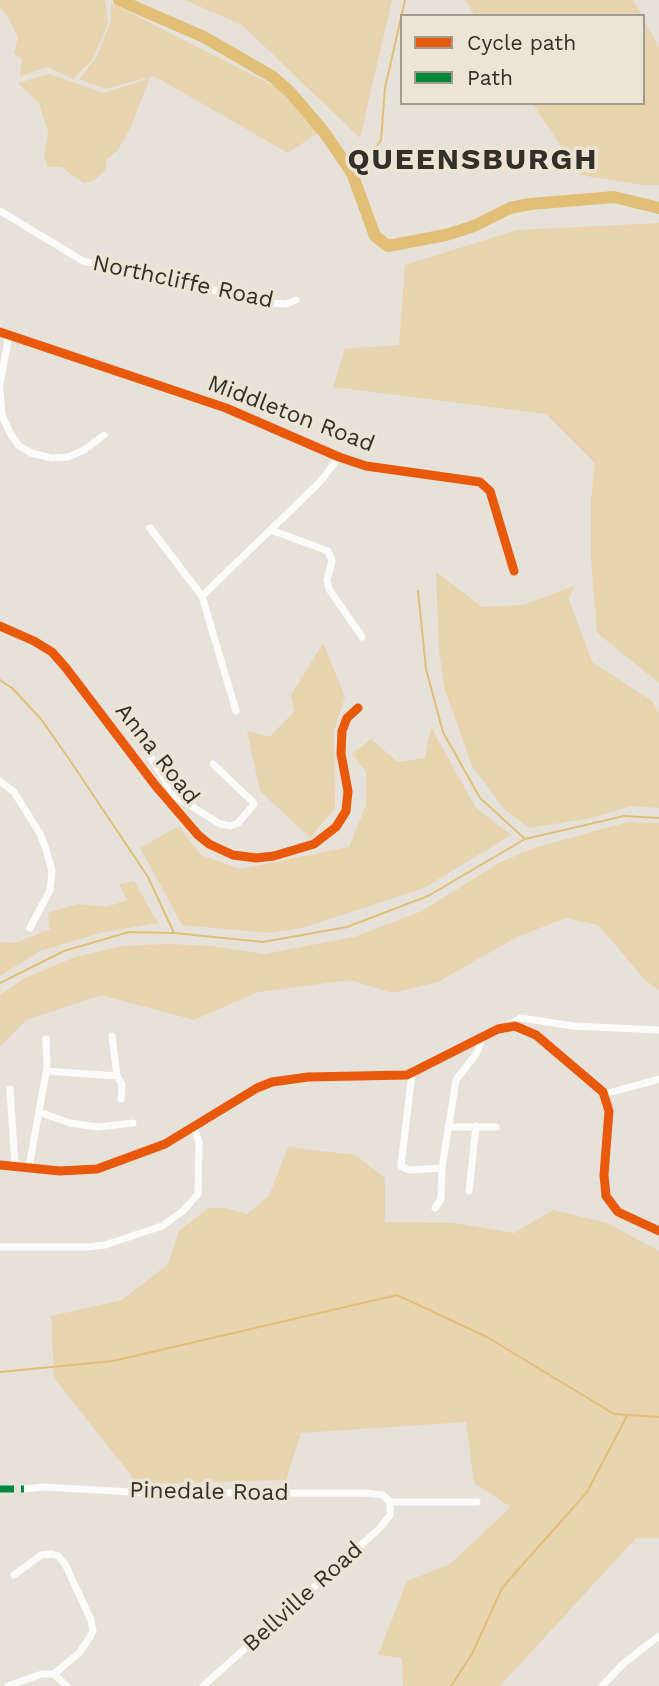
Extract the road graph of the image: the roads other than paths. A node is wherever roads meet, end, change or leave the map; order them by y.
1 (0, 211) edge
2 (296, 300) dead end
3 (0, 332) edge
4 (9, 335) junction
5 (0, 384) edge
6 (0, 389) edge
7 (104, 435) dead end
8 (339, 457) junction
9 (150, 528) dead end
10 (271, 530) junction
11 (514, 571) dead end
12 (202, 596) junction
13 (0, 626) edge
14 (362, 637) dead end
15 (358, 708) dead end
16 (236, 711) dead end
17 (141, 733) dead end
18 (213, 764) dead end
19 (0, 781) edge
20 (171, 797) junction
21 (30, 928) dead end
22 (507, 1025) junction
23 (659, 1030) edge
24 (112, 1036) dead end
25 (483, 1037) junction
26 (46, 1038) dead end
27 (46, 1071) junction
28 (412, 1073) junction
29 (117, 1076) junction
30 (659, 1079) edge
31 (10, 1089) dead end
32 (605, 1094) junction
33 (121, 1099) dead end
34 (38, 1112) junction
35 (133, 1123) dead end
36 (476, 1126) junction
37 (496, 1126) dead end
38 (194, 1127) junction
39 (448, 1127) junction
40 (0, 1165) edge
41 (15, 1166) junction
42 (29, 1167) junction
43 (442, 1168) junction
44 (469, 1191) dead end
45 (435, 1209) dead end
46 (659, 1231) edge
47 (0, 1247) edge
48 (24, 1489) dead end
49 (390, 1502) junction
50 (477, 1503) dead end
51 (14, 1575) dead end
52 (659, 1636) edge
53 (54, 1674) junction
54 (8, 1686) edge
55 (67, 1686) edge
56 (203, 1686) edge
57 (602, 1686) edge

1 - 2 street, Northcliffe Road
3 - 4 street, Middleton Road
4 - 5 street
4 - 8 street, Middleton Road
6 - 7 street
8 - 10 street
8 - 11 street, Middleton Road
9 - 12 street
10 - 12 street
10 - 14 street
12 - 16 street
13 - 20 street, Anna Road
15 - 20 street, Anna Road
17 - 20 street
18 - 20 street
19 - 21 street
22 - 23 street
22 - 25 street
22 - 32 street
24 - 29 street
25 - 28 street
25 - 39 street
26 - 27 street
27 - 29 street
27 - 34 street
28 - 38 street
28 - 43 street
29 - 33 street
30 - 32 street
31 - 41 street
32 - 46 street
34 - 35 street
34 - 42 street
36 - 37 street
36 - 39 street
36 - 44 street
38 - 42 street
38 - 47 street
39 - 43 street
40 - 41 street
41 - 42 street
43 - 45 street
48 - 49 street, Pinedale Road
49 - 50 street, Pinedale Road
49 - 56 street, Bellville Road
51 - 53 street
52 - 57 street
53 - 54 street
53 - 55 street

